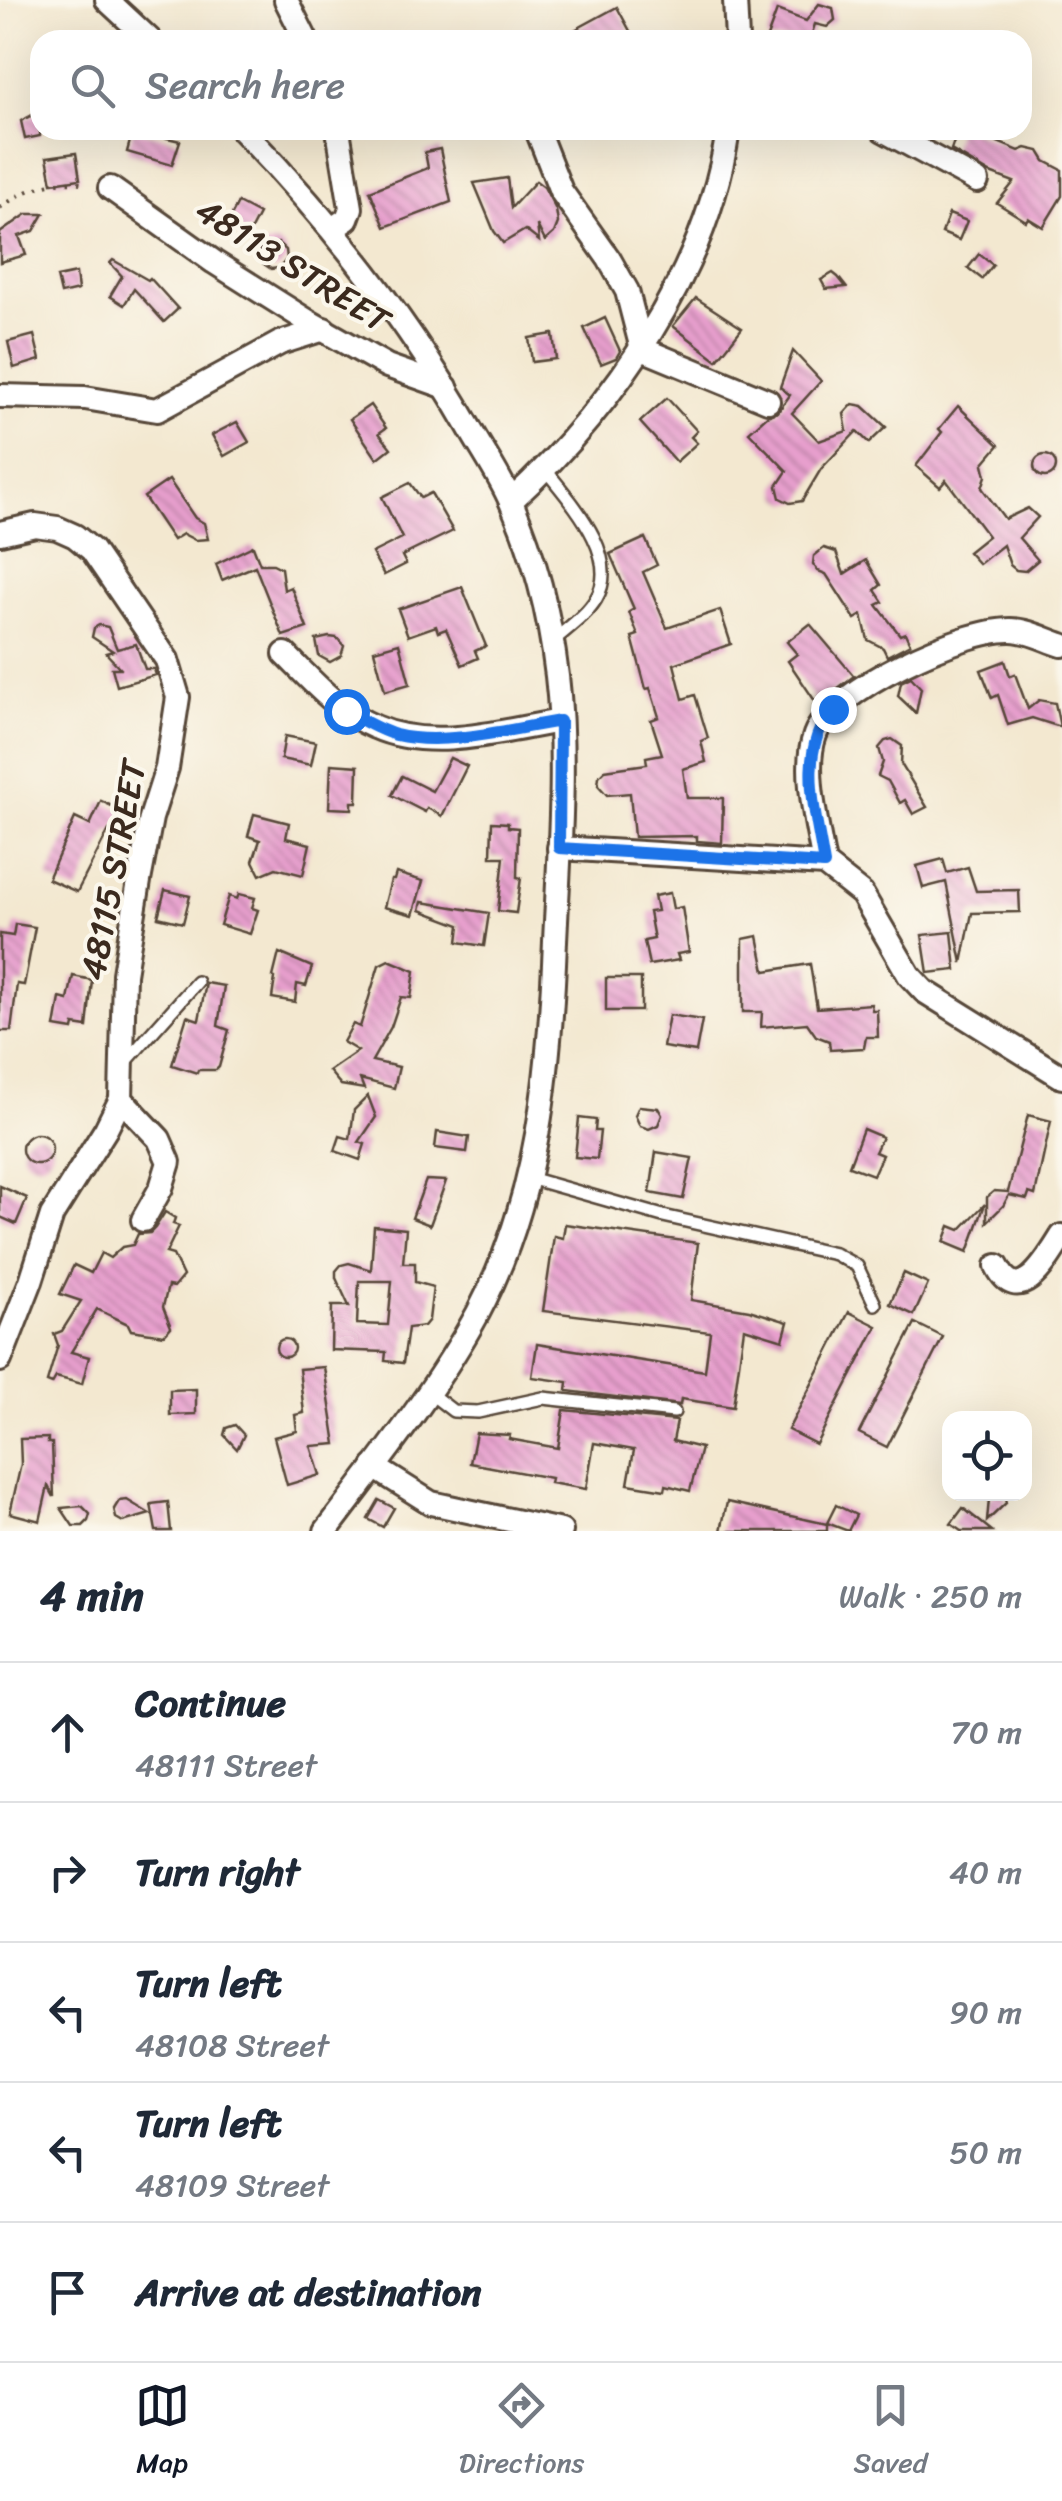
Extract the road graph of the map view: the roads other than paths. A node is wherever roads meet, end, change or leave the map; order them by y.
1 (106, 0) edge
2 (286, 0) edge
3 (734, 0) edge
4 (139, 30) edge
5 (301, 30) edge
6 (736, 30) edge
7 (251, 140) edge
8 (340, 140) edge
9 (541, 140) edge
10 (726, 140) edge
11 (901, 140) edge
12 (977, 181) dead end
13 (110, 188) road end
14 (332, 229) junction
15 (324, 329) junction
16 (642, 348) junction
17 (446, 387) junction
18 (0, 396) edge
19 (768, 401) dead end
20 (545, 469) junction
21 (511, 500) junction
22 (0, 534) edge
23 (552, 642) junction
24 (1062, 646) edge
25 (285, 654) dead end
26 (560, 721) junction
27 (559, 848) junction
28 (824, 864) junction
29 (197, 982) dead end
30 (123, 1065) junction
31 (1062, 1077) edge
32 (121, 1099) junction
33 (530, 1178) junction
34 (144, 1220) dead end
35 (1062, 1236) edge
36 (996, 1266) dead end
37 (875, 1304) dead end
38 (0, 1360) edge
39 (427, 1392) junction
40 (674, 1412) dead end
41 (374, 1467) junction
42 (326, 1531) edge
43 (561, 1531) edge

1 - 4 street
2 - 5 street
3 - 6 street
7 - 14 street
8 - 14 street
9 - 16 street
10 - 16 street
11 - 12 street
13 - 15 street, 48113 STREET
14 - 17 street
15 - 17 street, 48113 STREET
15 - 18 street
16 - 19 street
16 - 20 street
17 - 21 street
20 - 21 street
20 - 23 lane
21 - 23 street
22 - 30 street, 48115 STREET
23 - 26 street
24 - 28 street
25 - 26 street
26 - 27 street
27 - 28 street
27 - 33 street
28 - 31 street
29 - 30 lane
30 - 32 street, 48115 STREET
32 - 34 street
32 - 38 street, 48115 STREET
33 - 37 lane
33 - 39 street
35 - 36 street
39 - 40 lane
39 - 41 street
41 - 42 street
41 - 43 street

